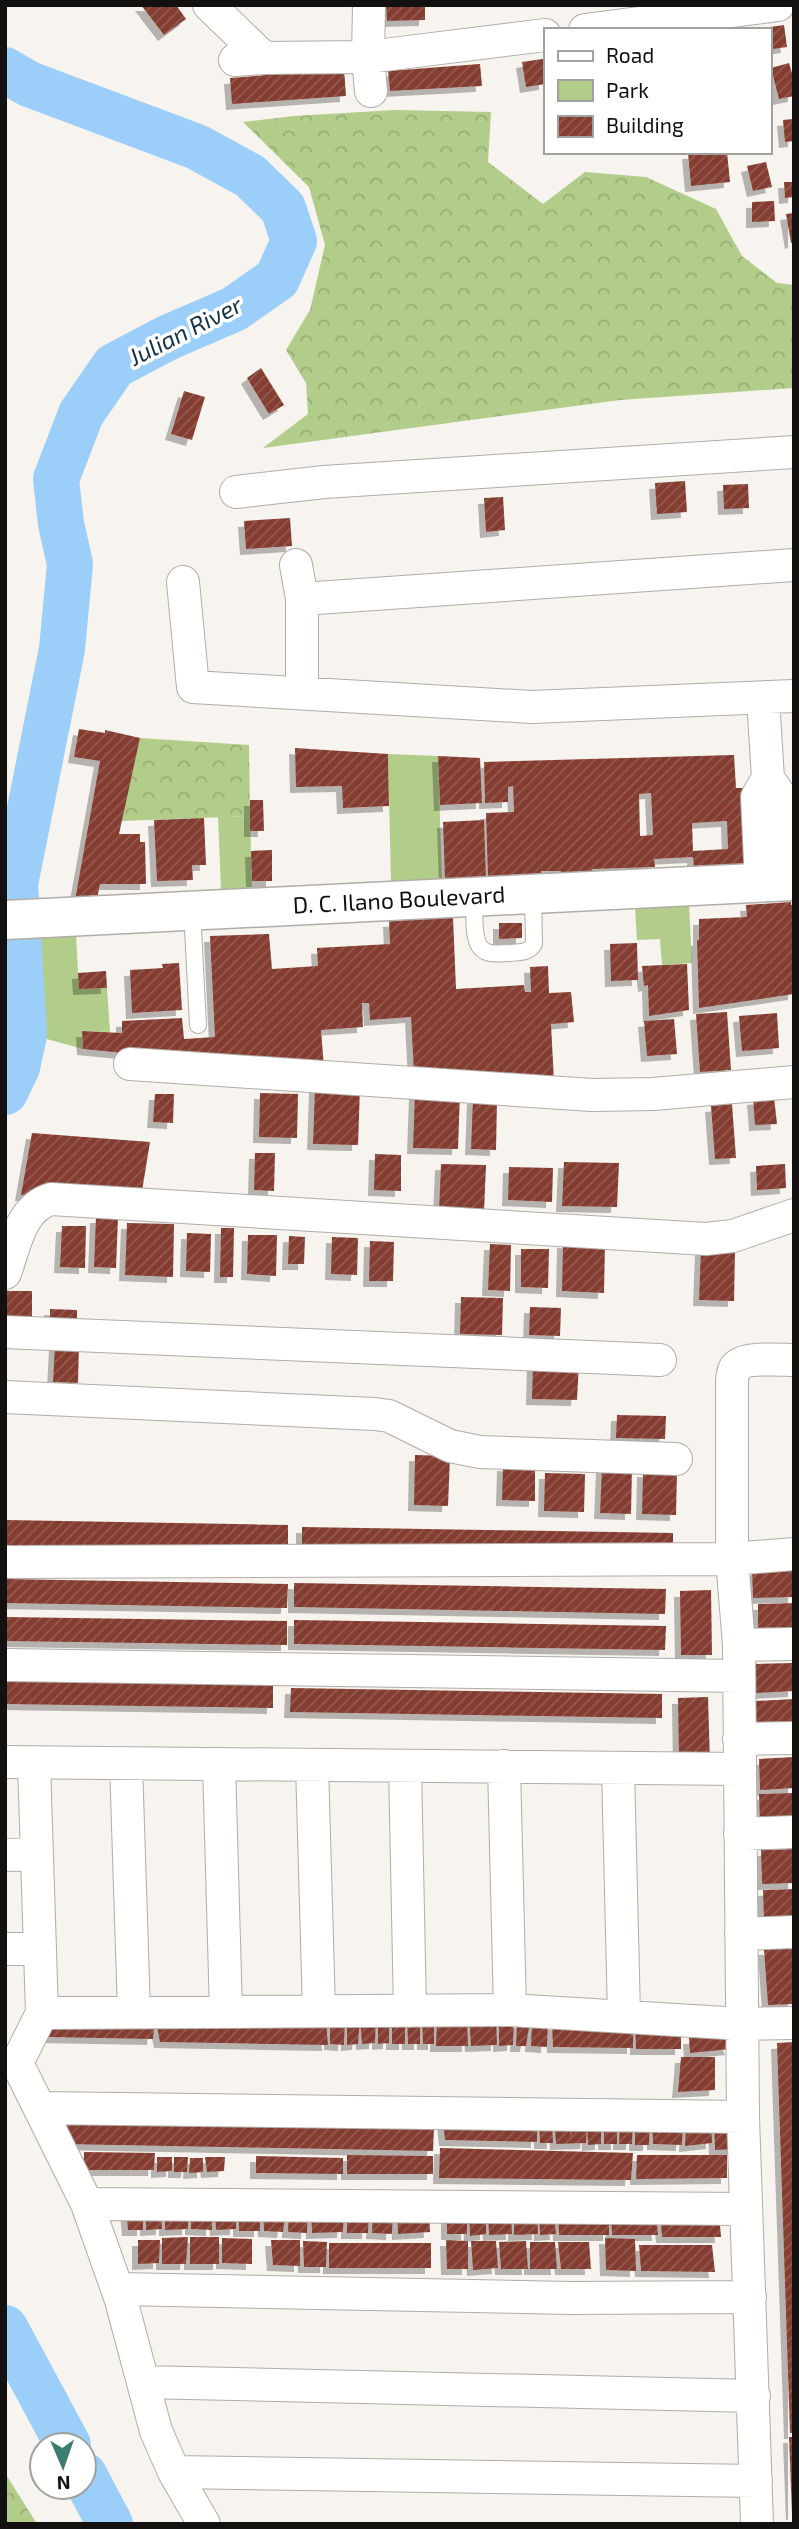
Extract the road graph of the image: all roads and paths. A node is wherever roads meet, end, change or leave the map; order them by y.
1 (209, 5) edge
2 (369, 5) edge
3 (778, 5) edge
4 (600, 28) edge
5 (544, 35) edge
6 (368, 57) junction
7 (371, 91) dead end
8 (794, 452) edge
9 (236, 492) dead end
10 (296, 565) dead end
11 (794, 565) edge
12 (183, 582) dead end
13 (302, 600) junction
14 (302, 693) junction
15 (778, 698) edge
16 (776, 872) edge
17 (533, 893) junction
18 (475, 896) junction
19 (191, 910) junction
20 (5, 920) edge
21 (198, 1025) dead end
22 (130, 1064) dead end
23 (794, 1082) edge
24 (794, 1215) edge
25 (5, 1273) edge
26 (5, 1332) edge
27 (660, 1360) dead end
28 (794, 1360) edge
29 (5, 1397) edge
30 (676, 1459) dead end
31 (794, 1554) edge
32 (732, 1559) junction
33 (5, 1562) edge
34 (794, 1644) edge
35 (739, 1661) junction
36 (5, 1665) edge
37 (794, 1738) edge
38 (740, 1754) junction
39 (20, 1763) edge
40 (126, 1763) junction
41 (219, 1764) junction
42 (312, 1765) junction
43 (405, 1766) junction
44 (504, 1766) junction
45 (618, 1768) junction
46 (794, 1832) edge
47 (740, 1833) junction
48 (5, 1854) edge
49 (36, 1854) junction
50 (794, 1932) edge
51 (741, 1934) junction
52 (5, 1949) edge
53 (39, 1949) junction
54 (510, 2010) junction
55 (319, 2011) junction
56 (410, 2011) junction
57 (134, 2012) junction
58 (226, 2012) junction
59 (42, 2013) junction
60 (624, 2015) junction
61 (794, 2022) edge
62 (742, 2024) junction
63 (11, 2063) edge
64 (40, 2108) junction
65 (743, 2117) junction
66 (88, 2204) junction
67 (746, 2209) junction
68 (118, 2289) junction
69 (750, 2297) junction
70 (143, 2382) junction
71 (754, 2396) junction
72 (174, 2472) junction
73 (756, 2482) junction
74 (204, 2524) edge
75 (757, 2524) edge

1 - 6 street
2 - 6 street
3 - 4 street
5 - 6 street
6 - 7 street
8 - 9 street
10 - 13 street
11 - 13 street
12 - 14 street
13 - 14 street
14 - 15 street
15 - 16 street
16 - 17 street, D. C. Ilano Boulevard
17 - 18 street, D. C. Ilano Boulevard
17 - 18 lane
18 - 19 street, D. C. Ilano Boulevard
19 - 20 street, D. C. Ilano Boulevard
19 - 21 lane
22 - 23 street
24 - 25 street
26 - 27 street
28 - 32 street
29 - 30 street
31 - 32 street
32 - 33 street
32 - 35 street
34 - 35 street
35 - 36 street
35 - 38 street
37 - 38 street
38 - 45 street
38 - 47 street
39 - 40 street
39 - 49 street
40 - 41 street
40 - 57 street
41 - 42 street
41 - 58 street
42 - 43 street
42 - 55 street
43 - 44 street
43 - 56 street
44 - 45 street
44 - 54 street
45 - 60 street
46 - 47 street
47 - 51 street
48 - 49 street
49 - 53 street
50 - 51 street
51 - 62 street
52 - 53 street
53 - 59 street
54 - 56 street
54 - 60 street
55 - 56 street
55 - 58 street
57 - 58 street
57 - 59 street
59 - 63 street
60 - 62 street
61 - 62 street
62 - 65 street
63 - 64 street
64 - 65 street
64 - 66 street
65 - 67 street
66 - 67 street
66 - 68 street
67 - 69 street
68 - 69 street
68 - 70 street
69 - 71 street
70 - 71 street
70 - 72 street
71 - 73 street
72 - 73 street
72 - 74 street
73 - 75 street

